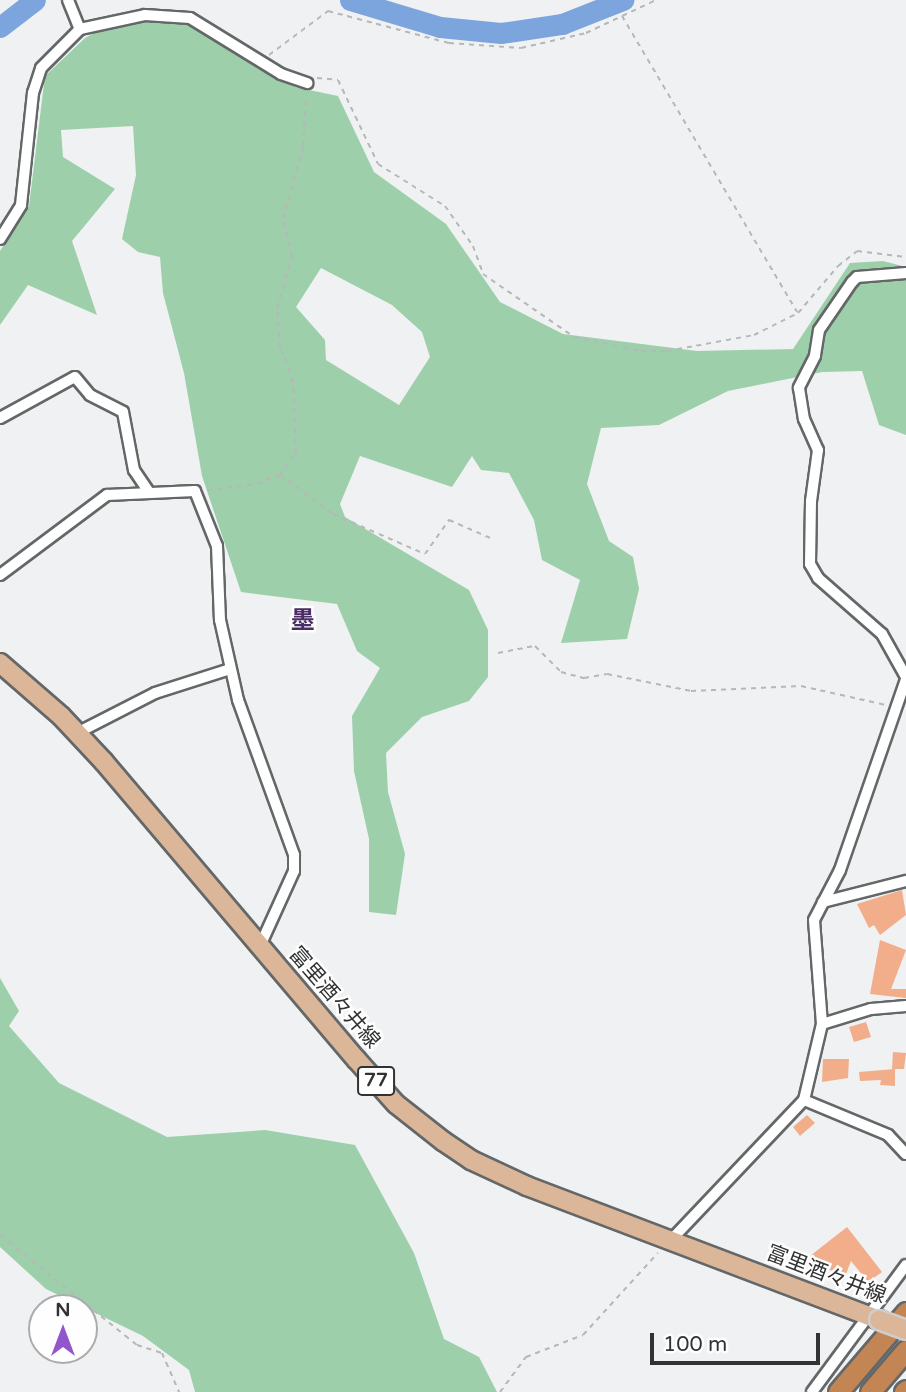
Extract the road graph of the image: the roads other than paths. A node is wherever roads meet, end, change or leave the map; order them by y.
1 (68, 0) edge
2 (80, 29) junction
3 (307, 83) road end
4 (0, 239) edge
5 (906, 273) edge
6 (0, 418) edge
7 (149, 492) junction
8 (0, 575) edge
9 (0, 663) edge
10 (230, 669) junction
11 (906, 678) edge
12 (77, 733) junction
13 (906, 881) edge
14 (823, 902) junction
15 (260, 946) junction
16 (906, 1006) edge
17 (822, 1024) junction
18 (804, 1100) junction
19 (906, 1154) edge
20 (671, 1240) junction
21 (906, 1265) edge
22 (906, 1312) edge
23 (875, 1318) junction
24 (906, 1330) edge
25 (906, 1350) edge
26 (812, 1392) edge
27 (838, 1392) edge
28 (870, 1392) edge

1 - 2 street
2 - 3 street
2 - 4 street
5 - 11 street
6 - 7 street
7 - 8 street
7 - 10 street
9 - 12 main road, 富里酒々井線 / 77
10 - 12 street
10 - 15 street
11 - 14 street
12 - 15 main road, 富里酒々井線 / 77
13 - 14 street
14 - 17 street
15 - 20 main road, 富里酒々井線 / 77
16 - 17 street
17 - 18 street
18 - 19 street
18 - 20 street
20 - 23 main road, 富里酒々井線 / 77
21 - 23 street
22 - 27 highway
23 - 24 main road, 富里酒々井線 / 77, bridge
23 - 26 street
25 - 28 highway

